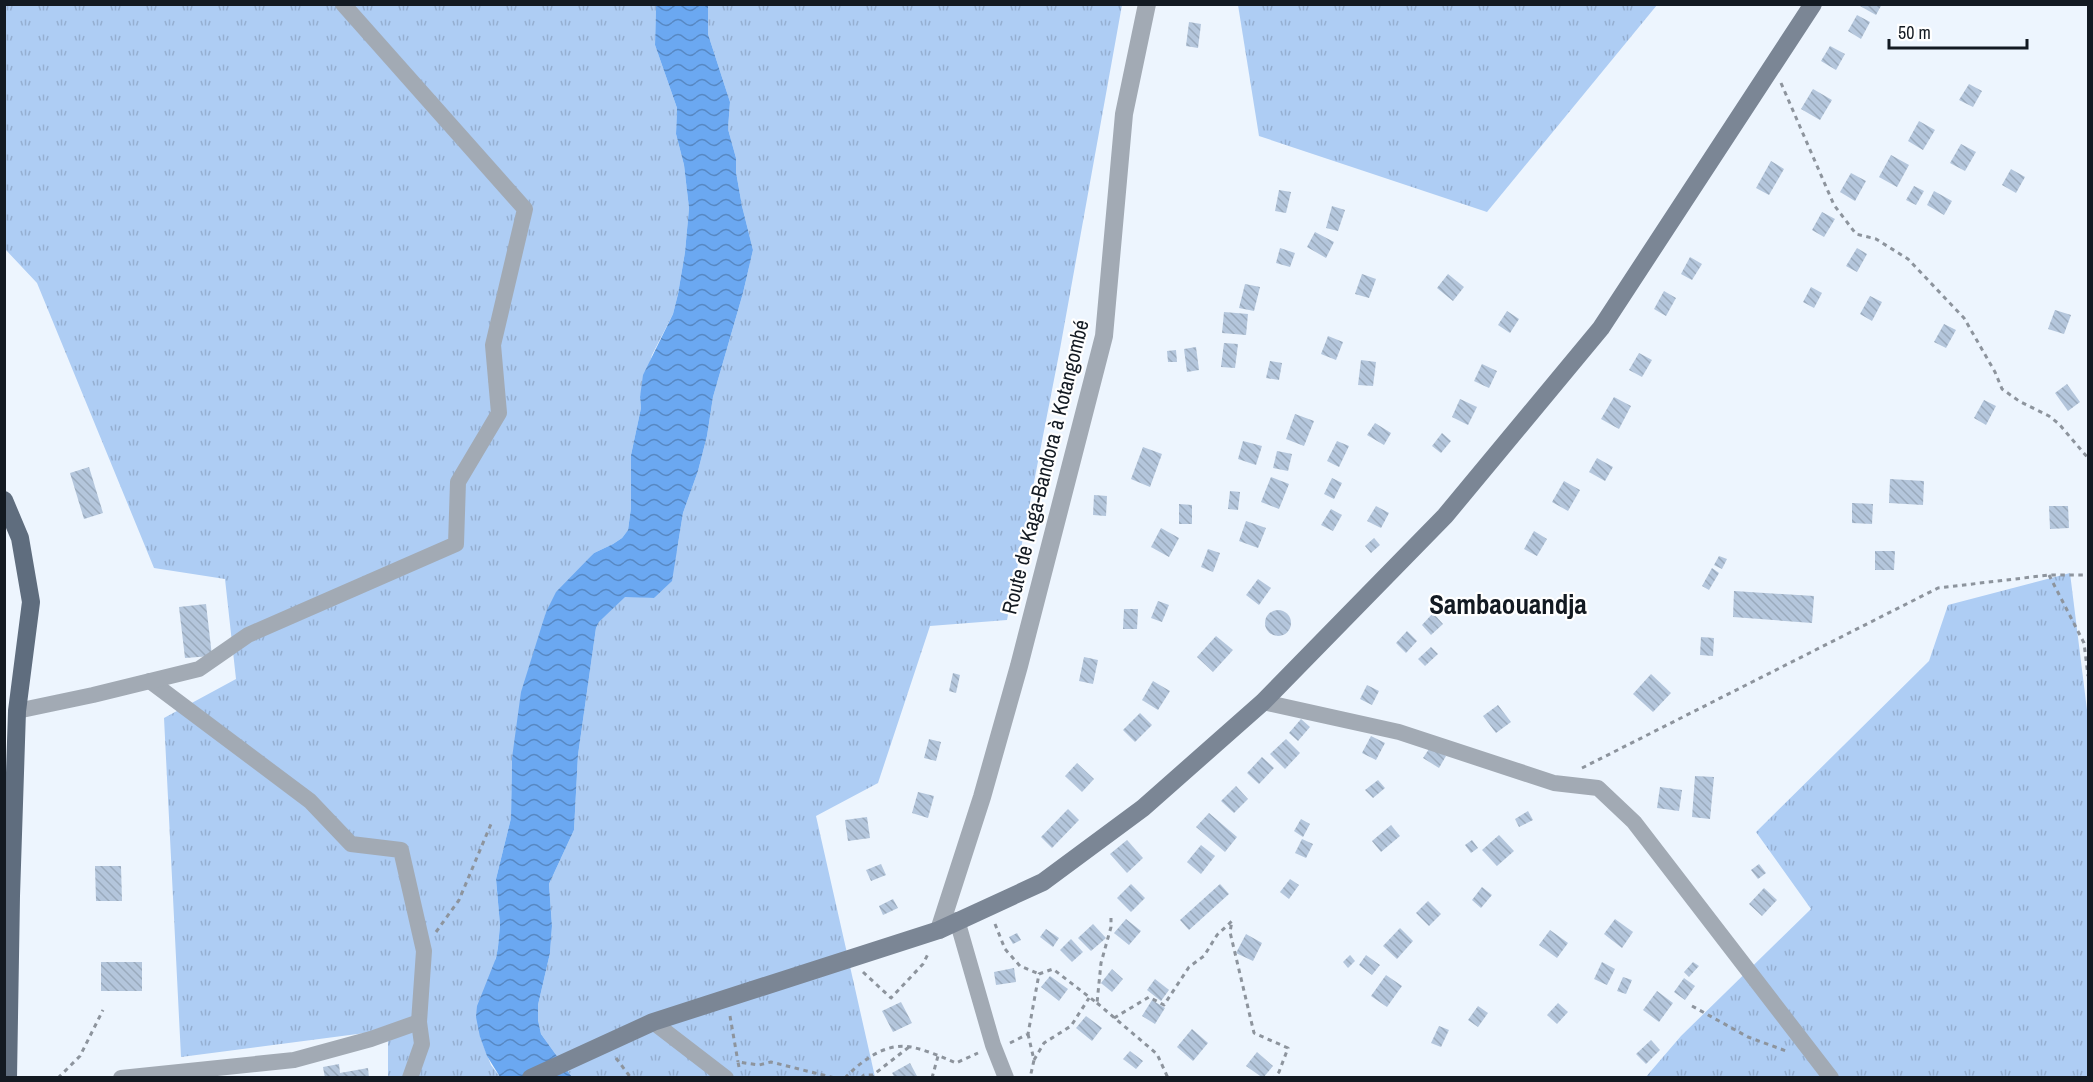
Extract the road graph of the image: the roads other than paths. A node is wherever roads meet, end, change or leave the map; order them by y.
1 (343, 4) edge
2 (1147, 4) edge
3 (1813, 4) edge
4 (4, 500) edge
5 (150, 681) junction
6 (1263, 702) junction
7 (17, 711) junction
8 (10, 759) edge
9 (957, 920) junction
10 (939, 930) junction
11 (419, 1022) junction
12 (653, 1022) junction
13 (732, 1073) edge
14 (8, 1077) edge
15 (122, 1077) edge
16 (410, 1077) edge
17 (531, 1077) edge
18 (1006, 1077) edge
19 (1831, 1077) edge

1 - 5 street
2 - 10 street, Route de Kaga-Bandora à Kotangombé
3 - 6 main road
4 - 7 main road
5 - 7 street
5 - 11 street
6 - 9 main road
6 - 19 street
7 - 8 main road
8 - 14 main road
9 - 10 main road
9 - 18 street
10 - 12 main road
11 - 15 street
11 - 16 street
12 - 13 street
12 - 17 main road

